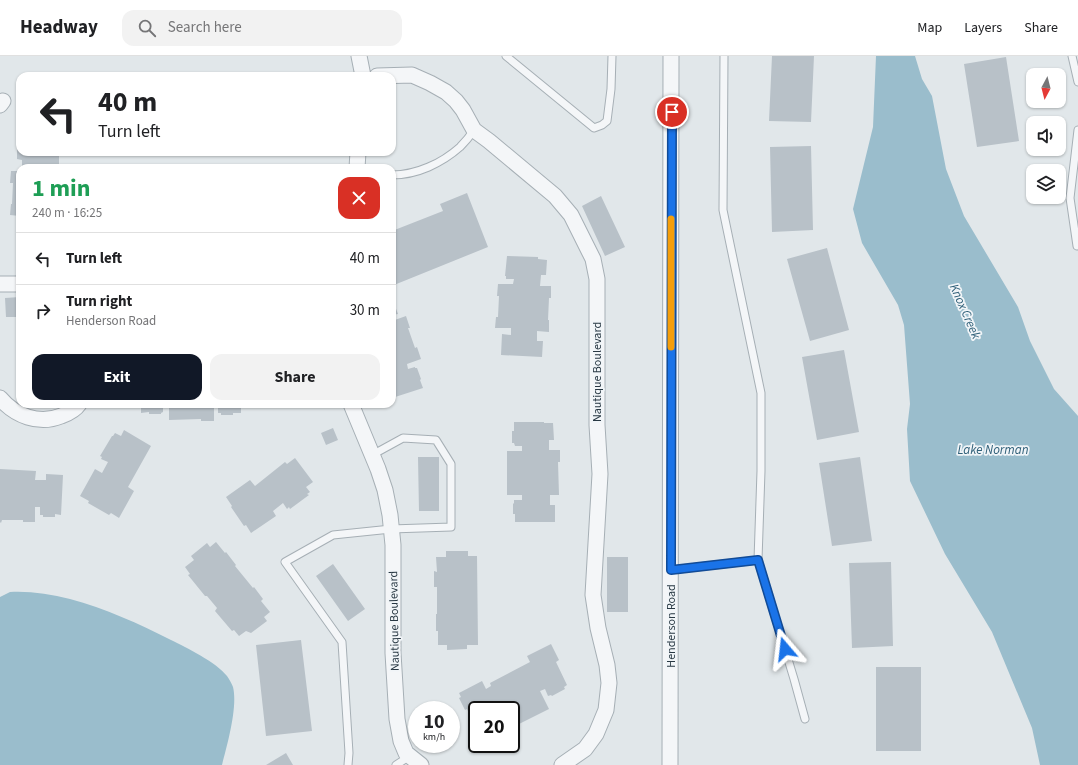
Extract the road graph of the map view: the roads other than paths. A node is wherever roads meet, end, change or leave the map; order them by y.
1 (359, 56) edge
2 (506, 56) edge
3 (612, 56) edge
4 (671, 56) edge
5 (724, 56) edge
6 (1072, 56) edge
7 (362, 72) edge
8 (396, 75) edge
9 (1078, 82) edge
10 (474, 130) junction
11 (1078, 130) edge
12 (396, 174) edge
13 (1077, 246) dead end
14 (0, 284) edge
15 (16, 284) edge
16 (0, 398) edge
17 (75, 408) edge
18 (353, 408) edge
19 (372, 455) junction
20 (392, 529) junction
21 (758, 560) junction
22 (671, 570) junction
23 (805, 720) dead end
24 (415, 761) edge
25 (348, 765) edge
26 (396, 765) edge
27 (562, 765) edge
28 (670, 765) edge

1 - 7 street
2 - 3 lane
4 - 22 street, Henderson Road
5 - 21 lane
6 - 9 lane
8 - 10 street, Nautique Boulevard
10 - 12 lane
10 - 27 street, Nautique Boulevard
11 - 13 lane
14 - 15 street
16 - 17 street
18 - 19 street, Nautique Boulevard
19 - 20 street, Nautique Boulevard
19 - 20 lane
20 - 24 street, Nautique Boulevard
20 - 25 lane
21 - 22 lane
21 - 23 lane
22 - 28 street, Henderson Road
24 - 26 lane

